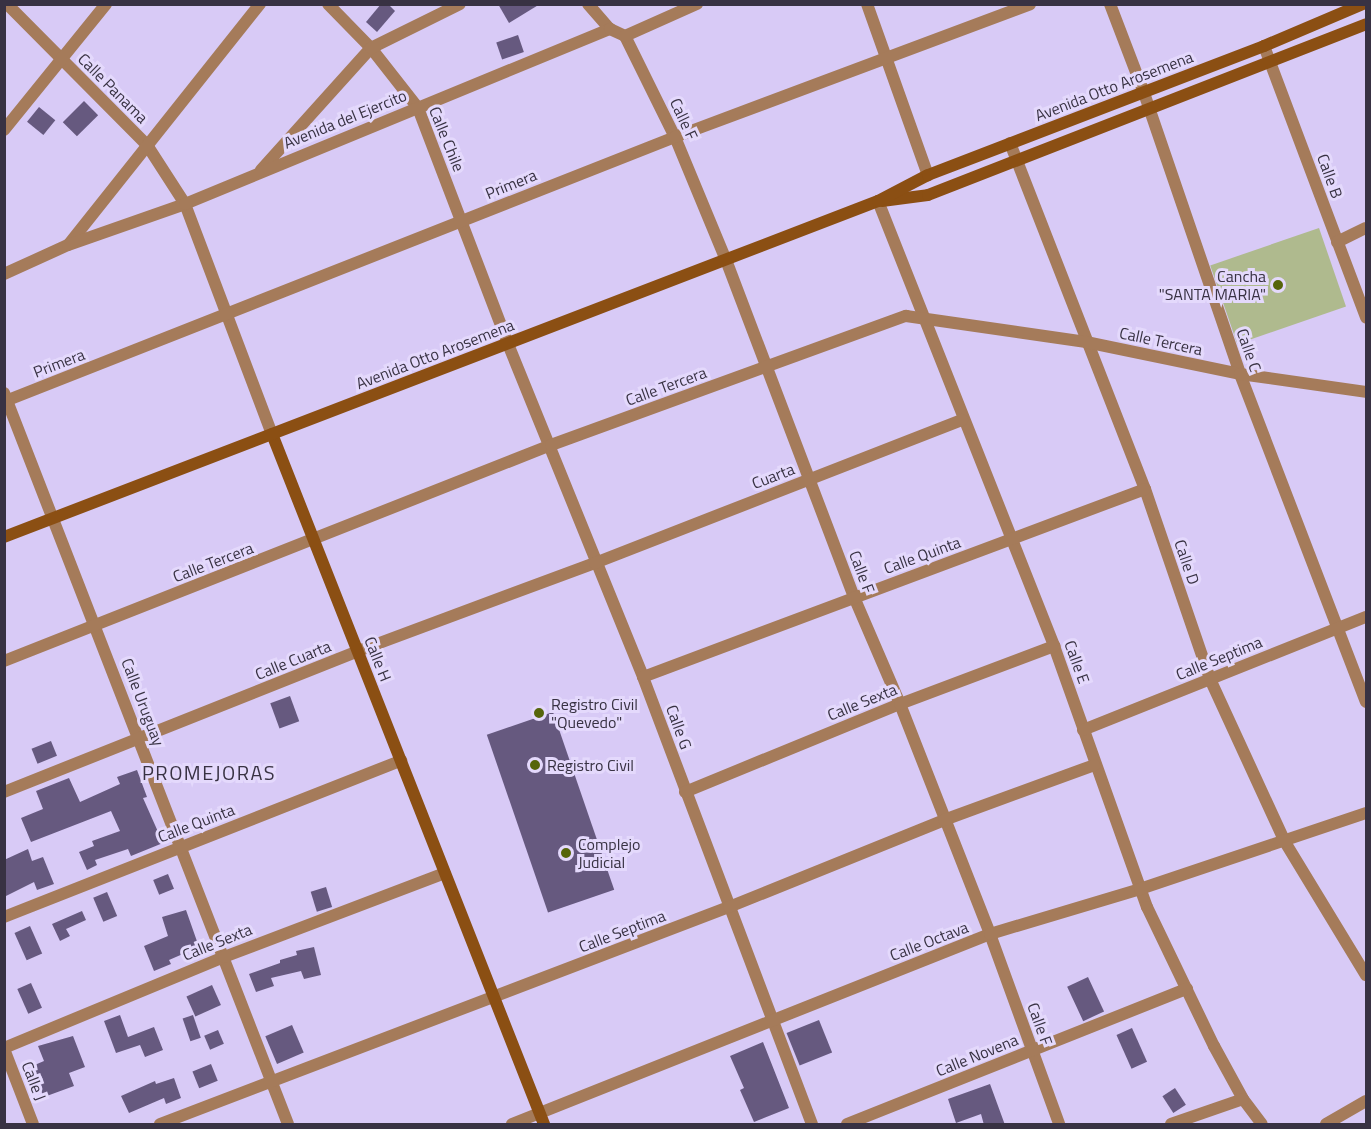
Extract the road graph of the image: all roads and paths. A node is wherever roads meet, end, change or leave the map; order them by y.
1 (7, 4) edge
2 (106, 4) edge
3 (260, 4) edge
4 (328, 4) edge
5 (460, 4) edge
6 (588, 4) edge
7 (697, 4) edge
8 (867, 4) edge
9 (1030, 4) edge
10 (1110, 4) edge
11 (1363, 4) edge
12 (1366, 24) edge
13 (610, 29) junction
14 (625, 36) junction
15 (1264, 46) junction
16 (371, 48) junction
17 (886, 58) junction
18 (62, 60) junction
19 (1271, 62) junction
20 (1144, 93) junction
21 (418, 108) junction
22 (1150, 109) junction
23 (4, 130) edge
24 (675, 137) junction
25 (1010, 143) junction
26 (147, 145) junction
27 (1017, 159) junction
28 (258, 173) junction
29 (928, 175) junction
30 (878, 201) junction
31 (184, 204) junction
32 (462, 221) junction
33 (1366, 228) edge
34 (1337, 242) junction
35 (68, 245) junction
36 (726, 260) junction
37 (4, 274) edge
38 (226, 315) junction
39 (1366, 317) edge
40 (923, 318) junction
41 (1086, 342) junction
42 (508, 344) junction
43 (767, 366) junction
44 (1240, 374) junction
45 (1366, 392) edge
46 (6, 397) edge
47 (962, 420) junction
48 (272, 435) junction
49 (551, 445) junction
50 (808, 479) junction
51 (1145, 489) junction
52 (54, 518) junction
53 (4, 537) edge
54 (1011, 540) junction
55 (314, 541) junction
56 (595, 563) junction
57 (854, 597) junction
58 (1366, 617) edge
59 (96, 626) junction
60 (1337, 627) junction
61 (1054, 646) junction
62 (358, 651) junction
63 (4, 661) edge
64 (643, 678) junction
65 (1210, 679) junction
66 (1366, 702) edge
67 (900, 704) junction
68 (1083, 730) junction
69 (139, 739) junction
70 (401, 761) junction
71 (1094, 765) junction
72 (4, 792) edge
73 (686, 792) junction
74 (1366, 813) edge
75 (944, 820) junction
76 (1285, 842) junction
77 (181, 847) junction
78 (445, 873) junction
79 (1140, 890) junction
80 (729, 907) junction
81 (4, 917) edge
82 (990, 934) junction
83 (224, 957) junction
84 (1366, 975) edge
85 (1187, 989) junction
86 (494, 998) junction
87 (773, 1019) junction
88 (4, 1049) edge
89 (1032, 1051) junction
90 (272, 1083) junction
91 (1243, 1099) junction
92 (1366, 1101) edge
93 (542, 1119) edge
94 (33, 1125) edge
95 (160, 1125) edge
96 (288, 1125) edge
97 (513, 1125) edge
98 (812, 1125) edge
99 (847, 1125) edge
100 (1059, 1125) edge
101 (1171, 1125) edge
102 (1262, 1125) edge
103 (1326, 1125) edge

1 - 18 street, Calle Panama
2 - 18 street
3 - 26 street
4 - 16 street, Calle Chile
5 - 16 street
6 - 13 street
7 - 14 street
8 - 17 street
9 - 17 street, Primera
10 - 20 street, Calle C
11 - 15 main road, Avenida Otto Arosemena
12 - 19 main road, Avenida Otto Arosemena
13 - 14 street
13 - 21 street, Avenida del Ejercito
14 - 24 street, Calle F
15 - 19 street, Calle B
15 - 20 main road, Avenida Otto Arosemena
16 - 21 street, Calle Chile
16 - 28 street
17 - 24 street, Primera
17 - 29 street
18 - 23 street
18 - 26 street, Calle Panama
19 - 22 main road, Avenida Otto Arosemena
19 - 34 street, Calle B
20 - 22 street, Calle C
20 - 25 main road, Avenida Otto Arosemena
21 - 28 street, Avenida del Ejercito
21 - 32 street, Calle Chile
22 - 27 main road, Avenida Otto Arosemena
22 - 44 street, Calle C
24 - 32 street, Primera
24 - 36 street, Calle F
25 - 27 street, Calle D
25 - 29 main road, Avenida Otto Arosemena
26 - 31 street, Calle Panama
26 - 35 street
27 - 30 main road, Avenida Otto Arosemena
27 - 41 street, Calle D
28 - 31 street, Avenida del Ejercito
29 - 30 main road, Avenida Otto Arosemena
30 - 36 main road, Avenida Otto Arosemena
30 - 40 street, Calle E
31 - 35 street, Avenida del Ejercito
31 - 38 street, Calle H
32 - 38 street, Primera
32 - 42 street, Calle Chile
33 - 34 street
34 - 39 street, Calle B
35 - 37 street, Avenida del Ejercito
36 - 42 main road, Avenida Otto Arosemena
36 - 43 street, Calle F
38 - 46 street, Primera
38 - 48 street, Calle H
40 - 41 street, Calle Tercera
40 - 43 street, Calle Tercera
40 - 47 street, Calle E
41 - 44 street, Calle Tercera
41 - 51 street, Calle D
42 - 48 main road, Avenida Otto Arosemena
42 - 49 street, Calle G
43 - 49 street, Calle Tercera
43 - 50 street, Calle F
44 - 45 street, Calle Tercera
44 - 60 street, Calle C
46 - 52 street, Calle Uruguay
47 - 50 street, Cuarta
47 - 54 street, Calle E
48 - 52 main road, Avenida Otto Arosemena
48 - 55 main road, Calle H
49 - 55 street, Calle Tercera
49 - 56 street, Calle G
50 - 56 street, Cuarta
50 - 57 street, Calle F
51 - 54 street, Calle Quinta
51 - 65 street, Calle D
52 - 53 main road, Avenida Otto Arosemena
52 - 59 street, Calle Uruguay
54 - 57 street, Calle Quinta
54 - 61 street, Calle E
55 - 59 street, Calle Tercera
55 - 62 main road, Calle H
56 - 62 street, Calle Cuarta
56 - 64 street, Calle G
57 - 64 street, Calle Quinta
57 - 67 street, Calle F
58 - 60 street, Calle Septima
59 - 63 street, Calle Tercera
59 - 69 street, Calle Uruguay
60 - 65 street, Calle Septima
60 - 66 street, Calle C
61 - 67 street, Calle Sexta
61 - 68 street, Calle E
62 - 69 street, Calle Cuarta
62 - 70 main road, Calle H
64 - 73 street, Calle G
65 - 68 street, Calle Septima
65 - 76 street, Calle D
67 - 73 street, Calle Sexta
67 - 75 street, Calle F
68 - 71 street, Calle E
69 - 72 street, Calle Cuarta
69 - 77 street, Calle Uruguay
70 - 77 street, Calle Quinta
70 - 78 main road, Calle H
71 - 75 street, Calle Septima
71 - 79 street, Calle E
73 - 80 street, Calle G
74 - 76 street, Calle Octava
75 - 80 street, Calle Septima
75 - 82 street, Calle F
76 - 79 street, Calle Octava
76 - 84 street, Calle D
77 - 81 street, Calle Quinta
77 - 83 street, Calle Uruguay
78 - 83 street, Calle Sexta
78 - 86 main road, Calle H
79 - 82 street, Calle Octava
79 - 85 street, Calle E
80 - 86 street, Calle Septima
80 - 87 street, Calle G
82 - 87 street, Calle Octava
82 - 89 street, Calle F
83 - 88 street, Calle Sexta
83 - 90 street, Calle Uruguay
85 - 89 street, Calle Novena
85 - 91 street, Calle E
86 - 90 street, Calle Septima
86 - 93 main road, Calle H
87 - 93 street, Calle Octava
87 - 98 street, Calle G
88 - 94 street, Calle J
89 - 99 street, Calle Novena
89 - 100 street, Calle F
90 - 95 street, Calle Septima
90 - 96 street, Calle Uruguay
91 - 101 street
91 - 102 street, Calle E
92 - 103 street
93 - 97 street, Calle Octava

